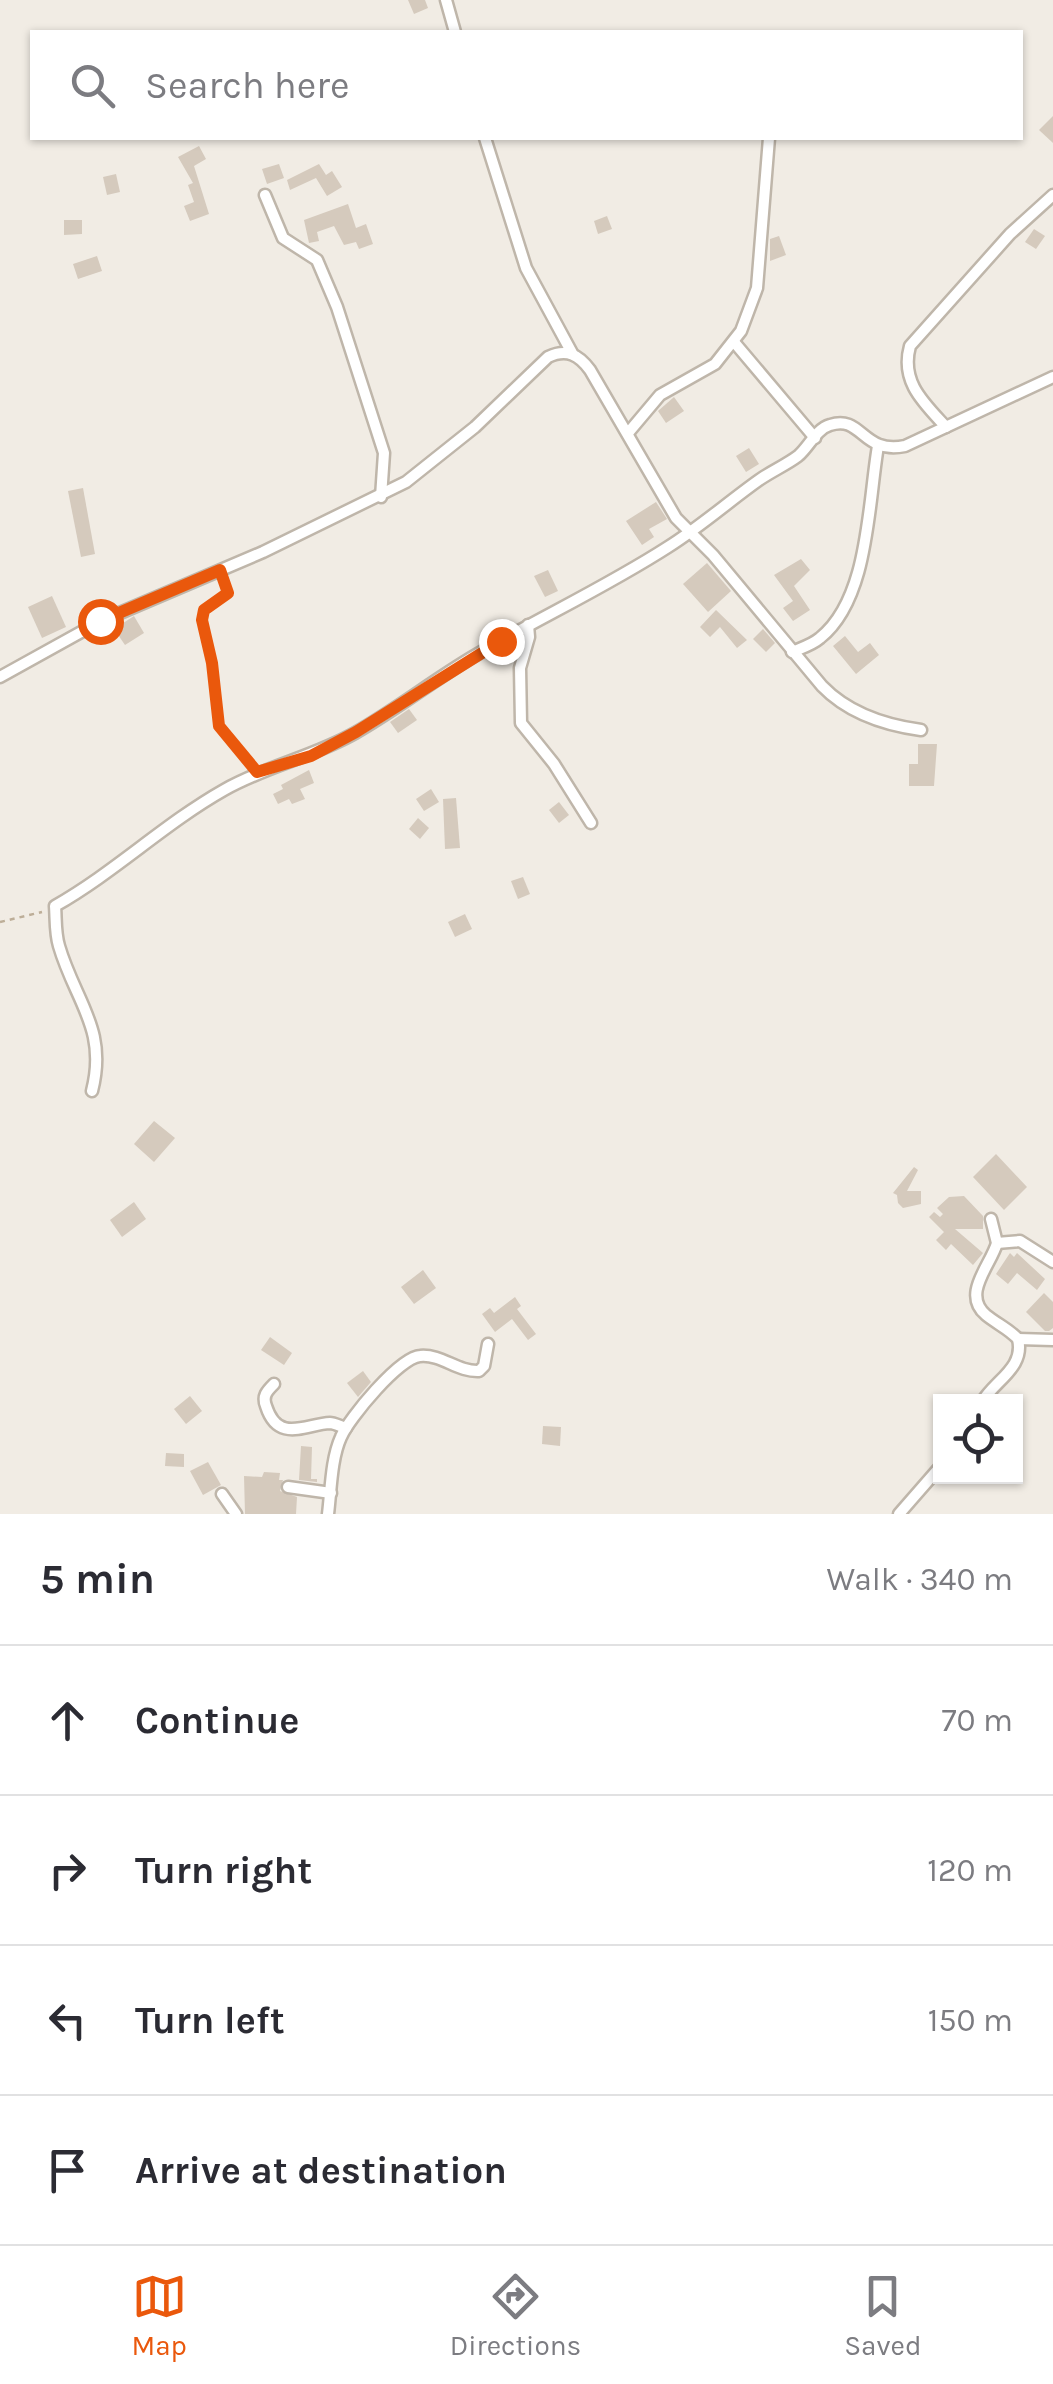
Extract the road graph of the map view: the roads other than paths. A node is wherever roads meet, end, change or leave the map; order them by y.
1 (446, 0) edge
2 (454, 30) edge
3 (486, 140) edge
4 (769, 140) edge
5 (265, 195) dead end
6 (1053, 196) edge
7 (734, 342) junction
8 (572, 354) junction
9 (1053, 377) edge
10 (946, 427) junction
11 (628, 433) junction
12 (815, 438) junction
13 (878, 446) junction
14 (385, 465) junction
15 (406, 482) junction
16 (381, 497) junction
17 (690, 533) junction
18 (528, 625) junction
19 (792, 652) junction
20 (0, 677) edge
21 (921, 730) dead end
22 (592, 823) dead end
23 (92, 1091) dead end
24 (991, 1219) dead end
25 (997, 1243) junction
26 (1053, 1262) edge
27 (1018, 1339) junction
28 (1053, 1340) edge
29 (488, 1344) dead end
30 (274, 1384) dead end
31 (989, 1394) edge
32 (346, 1428) junction
33 (933, 1475) edge
34 (288, 1487) dead end
35 (331, 1493) junction
36 (222, 1494) dead end
37 (236, 1514) edge
38 (328, 1514) edge
39 (900, 1514) edge

1 - 2 street
3 - 8 street
4 - 7 street
5 - 14 street
6 - 10 street
7 - 11 street
7 - 12 street
8 - 11 street
8 - 15 street
9 - 10 street
10 - 13 street
11 - 17 street
12 - 13 street
12 - 17 street
13 - 19 street
14 - 15 street
14 - 16 street
15 - 16 street
16 - 20 street
17 - 18 street
17 - 19 street
18 - 22 street
18 - 23 street
19 - 21 street
24 - 25 street
25 - 26 street
25 - 27 street
27 - 28 street
27 - 31 street
29 - 32 street
30 - 32 street
32 - 35 street
33 - 39 street
34 - 35 street
35 - 38 street
36 - 37 street

